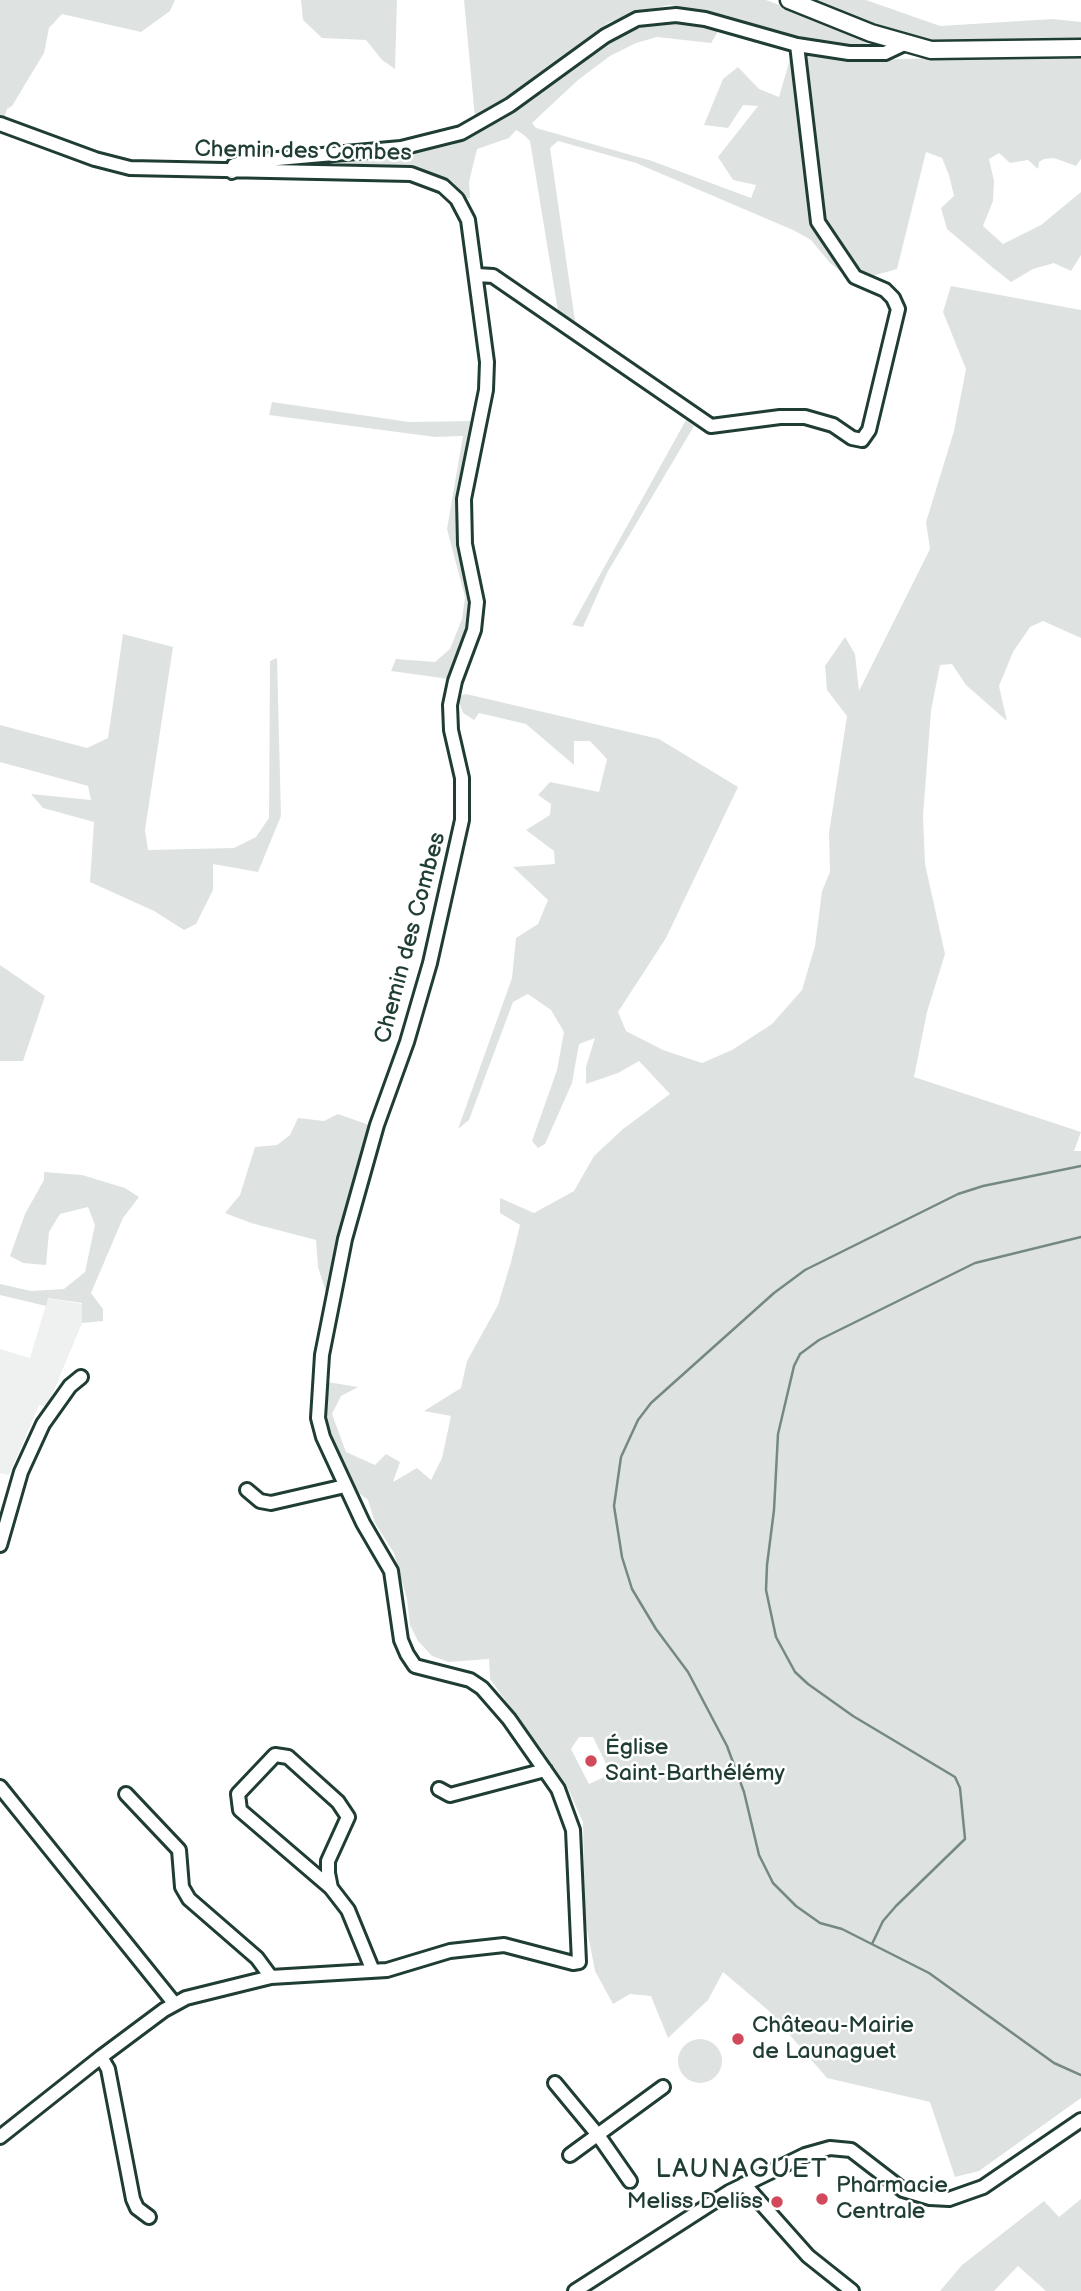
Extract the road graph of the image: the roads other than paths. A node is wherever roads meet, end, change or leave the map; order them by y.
1 (789, 0) edge
2 (904, 44) junction
3 (797, 45) junction
4 (1081, 48) edge
5 (0, 124) edge
6 (232, 172) junction
7 (477, 275) junction
8 (81, 1377) dead end
9 (345, 1486) junction
10 (247, 1490) dead end
11 (0, 1545) edge
12 (545, 1770) junction
13 (0, 1787) edge
14 (439, 1789) dead end
15 (126, 1794) dead end
16 (331, 1888) junction
17 (373, 1971) junction
18 (271, 1977) junction
19 (174, 2003) junction
20 (101, 2057) junction
21 (555, 2083) dead end
22 (663, 2087) dead end
23 (1081, 2120) edge
24 (598, 2134) junction
25 (0, 2137) edge
26 (570, 2155) dead end
27 (630, 2182) dead end
28 (744, 2184) junction
29 (149, 2217) dead end
30 (575, 2291) edge
31 (852, 2291) edge

1 - 2 main road
2 - 3 street
2 - 4 main road
3 - 6 street
3 - 7 street
5 - 6 street, Chemin des Combes
6 - 7 street, Chemin des Combes
7 - 9 street, Chemin des Combes
8 - 11 street
9 - 10 street
9 - 12 street, Chemin des Combes
12 - 14 street
12 - 17 street, Chemin des Combes
13 - 19 street
15 - 18 street
16 - 16 street
16 - 17 street
17 - 18 street
18 - 19 street
19 - 20 street
20 - 25 street
20 - 29 street
21 - 24 street
22 - 24 street
23 - 28 street
24 - 26 street
24 - 27 street
28 - 30 street
28 - 31 street

